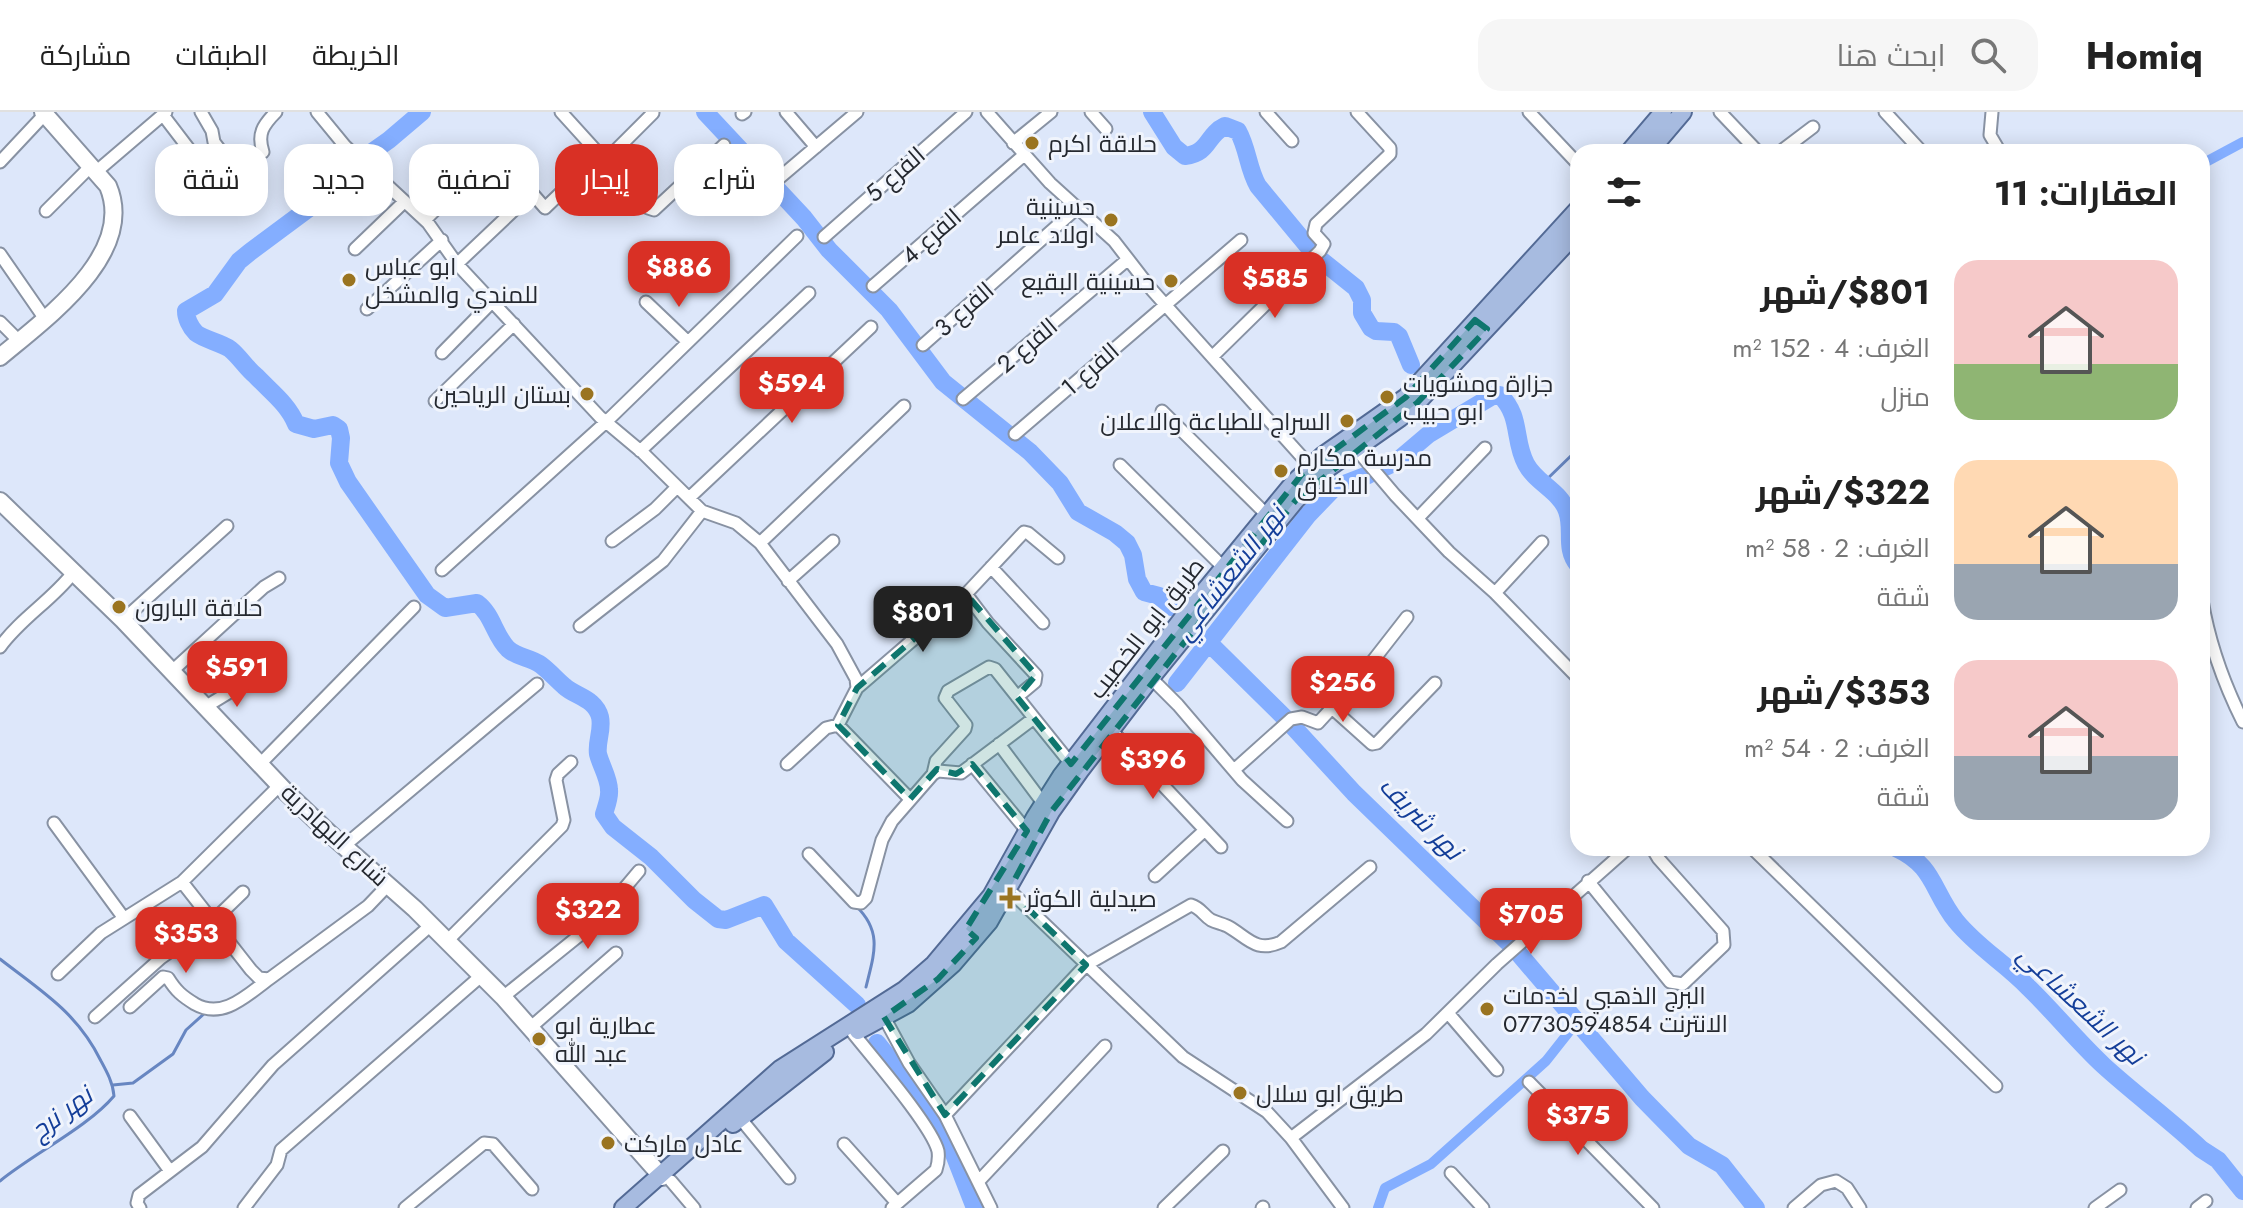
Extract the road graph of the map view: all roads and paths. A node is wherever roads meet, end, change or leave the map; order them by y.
1 (201, 112) edge
2 (276, 112) edge
3 (317, 112) edge
4 (561, 112) edge
5 (786, 112) edge
6 (857, 112) edge
7 (966, 112) edge
8 (987, 112) edge
9 (1051, 112) edge
10 (1091, 112) edge
11 (1266, 112) edge
12 (1357, 112) edge
13 (1529, 112) edge
14 (1663, 112) edge
15 (1683, 112) edge
16 (1720, 112) edge
17 (1885, 112) edge
18 (1992, 112) edge
19 (44, 113) edge
20 (164, 113) edge
21 (653, 113) edge
22 (1813, 127) dead end
23 (1106, 129) dead end
24 (1292, 141) dead end
25 (1013, 143) junction
26 (186, 144) edge
27 (216, 144) edge
28 (260, 144) edge
29 (590, 144) edge
30 (618, 144) edge
31 (1636, 144) edge
32 (1656, 144) edge
33 (1750, 144) edge
34 (1791, 144) edge
35 (1915, 144) edge
36 (1995, 144) edge
37 (816, 147) junction
38 (1024, 155) junction
39 (1570, 156) edge
40 (0, 162) edge
41 (94, 168) junction
42 (784, 174) edge
43 (674, 193) edge
44 (555, 199) edge
45 (404, 202) junction
46 (658, 208) edge
47 (1076, 209) junction
48 (46, 211) dead end
49 (429, 216) edge
50 (1570, 218) edge
51 (425, 220) junction
52 (797, 236) dead end
53 (824, 237) dead end
54 (1570, 239) edge
55 (442, 240) junction
56 (1241, 240) dead end
57 (355, 249) dead end
58 (0, 254) edge
59 (1127, 260) junction
60 (457, 264) junction
61 (873, 286) dead end
62 (809, 293) dead end
63 (492, 302) junction
64 (646, 302) dead end
65 (1164, 303) junction
66 (367, 309) dead end
67 (45, 319) junction
68 (0, 322) edge
69 (514, 324) junction
70 (1481, 324) junction
71 (871, 327) dead end
72 (19, 341) junction
73 (688, 342) junction
74 (923, 345) dead end
75 (442, 353) dead end
76 (1213, 356) junction
77 (0, 357) edge
78 (963, 399) dead end
79 (435, 401) dead end
80 (904, 406) dead end
81 (1162, 411) dead end
82 (606, 422) junction
83 (1015, 434) dead end
84 (1485, 448) dead end
85 (1356, 449) junction
86 (640, 451) junction
87 (1120, 465) dead end
88 (1310, 466) junction
89 (677, 487) junction
90 (689, 498) junction
91 (0, 501) edge
92 (702, 511) junction
93 (1267, 515) junction
94 (1418, 518) junction
95 (227, 526) dead end
96 (612, 541) dead end
97 (833, 541) dead end
98 (1542, 542) dead end
99 (760, 543) junction
100 (1058, 558) dead end
101 (991, 567) junction
102 (1224, 568) junction
103 (442, 570) dead end
104 (73, 573) junction
105 (279, 578) dead end
106 (788, 581) junction
107 (1495, 593) junction
108 (966, 594) junction
109 (414, 607) dead end
110 (1407, 617) dead end
111 (123, 620) junction
112 (1043, 623) dead end
113 (580, 626) dead end
114 (2210, 638) edge
115 (0, 647) edge
116 (1570, 670) edge
117 (171, 672) junction
118 (1151, 678) junction
119 (251, 679) dead end
120 (1435, 683) dead end
121 (537, 684) dead end
122 (857, 688) junction
123 (1017, 697) junction
124 (205, 707) junction
125 (1333, 709) junction
126 (1034, 718) junction
127 (2243, 722) edge
128 (838, 725) junction
129 (1111, 730) junction
130 (999, 744) junction
131 (571, 762) dead end
132 (260, 764) junction
133 (787, 764) dead end
134 (972, 764) junction
135 (1071, 764) junction
136 (1234, 770) junction
137 (933, 774) junction
138 (280, 785) junction
139 (910, 799) junction
140 (1043, 803) junction
141 (1287, 821) dead end
142 (54, 823) dead end
143 (1205, 830) junction
144 (1027, 831) junction
145 (344, 846) junction
146 (1221, 847) dead end
147 (809, 854) dead end
148 (1618, 856) edge
149 (1657, 856) edge
150 (1760, 856) edge
151 (1370, 867) dead end
152 (639, 871) dead end
153 (1155, 876) dead end
154 (1588, 881) junction
155 (182, 882) junction
156 (389, 884) junction
157 (1009, 890) junction
158 (243, 892) dead end
159 (123, 917) junction
160 (213, 921) junction
161 (431, 925) junction
162 (971, 933) junction
163 (447, 941) junction
164 (616, 953) dead end
165 (1086, 965) junction
166 (58, 974) dead end
167 (481, 976) junction
168 (269, 979) junction
169 (503, 997) junction
170 (130, 1007) dead end
171 (1448, 1013) junction
172 (95, 1017) dead end
173 (884, 1017) junction
174 (531, 1027) junction
175 (853, 1033) junction
176 (1105, 1046) dead end
177 (1497, 1070) dead end
178 (1529, 1082) dead end
179 (1996, 1086) dead end
180 (945, 1115) junction
181 (130, 1116) dead end
182 (740, 1118) junction
183 (1291, 1138) junction
184 (844, 1144) dead end
185 (1223, 1151) dead end
186 (170, 1171) junction
187 (1451, 1173) dead end
188 (789, 1178) dead end
189 (666, 1179) junction
190 (978, 1182) junction
191 (532, 1189) dead end
192 (2120, 1190) dead end
193 (895, 1206) edge
194 (140, 1208) edge
195 (244, 1208) edge
196 (405, 1208) edge
197 (623, 1208) edge
198 (640, 1208) edge
199 (694, 1208) edge
200 (991, 1208) edge
201 (1164, 1208) edge
202 (1343, 1208) edge
203 (1483, 1208) edge
204 (1653, 1208) edge
205 (1794, 1208) edge
206 (1860, 1208) edge
207 (2095, 1208) edge

1 - 27 street
2 - 28 street
3 - 45 street
4 - 29 street
5 - 37 street
6 - 37 street
7 - 53 street, الفرع 5
8 - 25 street
9 - 25 street
10 - 23 street
11 - 24 street
12 - 76 street
13 - 39 street
14 - 31 main road
15 - 32 main road
16 - 33 street
17 - 35 street
18 - 36 street
19 - 40 street
19 - 41 main road
20 - 26 street
20 - 41 street
21 - 30 street
22 - 34 street
25 - 38 street
37 - 42 street
38 - 47 street
38 - 61 street, الفرع 4
41 - 48 street
41 - 67 main road
43 - 46 street
44 - 60 street
45 - 51 street
45 - 57 street
47 - 59 street
47 - 74 street, الفرع 3
49 - 51 street
50 - 70 main road, طريق ابو الخصيب
51 - 55 street
52 - 73 street
54 - 70 main road, طريق ابو الخصيب
55 - 60 street
55 - 66 street
56 - 65 street, الفرع 1
58 - 67 street
59 - 65 street
59 - 78 street, الفرع 2
60 - 63 street
62 - 86 street
63 - 69 street
63 - 75 street
64 - 73 street
65 - 76 street
65 - 83 street, الفرع 1
67 - 72 main road
68 - 72 street
69 - 79 street
69 - 82 street
70 - 85 main road, طريق ابو الخصيب
70 - 88 main road, طريق ابو الخصيب
71 - 90 street
72 - 77 main road
73 - 82 street
76 - 88 street
80 - 99 street
81 - 93 street
82 - 86 street
82 - 103 street
84 - 94 street
85 - 94 street
85 - 118 main road, طريق ابو الخصيب
86 - 89 street
87 - 102 street
88 - 93 main road, طريق ابو الخصيب
89 - 90 street
89 - 96 street
90 - 92 street
91 - 104 main road, شارع البهادرية
92 - 99 street
92 - 113 street
93 - 102 main road, طريق ابو الخصيب
94 - 107 street
95 - 111 street
97 - 106 street
98 - 107 street
99 - 106 street
100 - 101 street
101 - 108 street
101 - 112 street
102 - 135 main road, طريق ابو الخصيب
104 - 111 main road, شارع البهادرية
104 - 115 street
105 - 117 street
106 - 122 street
107 - 116 street
108 - 122 street
108 - 123 street
109 - 132 street
110 - 125 street
111 - 117 main road, شارع البهادرية
114 - 127 street
117 - 124 main road, شارع البهادرية
118 - 129 main road, طريق ابو الخصيب
118 - 136 street
119 - 124 street
120 - 125 street
121 - 145 street
122 - 128 street
123 - 126 street
123 - 137 street
124 - 132 main road, شارع البهادرية
125 - 136 street
126 - 130 street
126 - 135 street
128 - 133 street
128 - 139 street
129 - 143 street
129 - 157 main road, طريق ابو الخصيب
130 - 134 street
130 - 140 street
131 - 163 street
132 - 138 main road, شارع البهادرية
134 - 137 street
134 - 144 street
135 - 140 main road, طريق ابو الخصيب
136 - 141 street
137 - 139 street
138 - 145 main road, شارع البهادرية
138 - 155 street
139 - 147 street
140 - 144 main road, طريق ابو الخصيب
142 - 159 street
143 - 146 street
143 - 153 street
144 - 162 main road, طريق ابو الخصيب
145 - 156 main road, شارع البهادرية
148 - 154 street
149 - 154 street
150 - 179 street
151 - 165 street
152 - 169 street
154 - 171 street
155 - 159 street
155 - 160 street
156 - 161 main road, شارع البهادرية
156 - 168 street
157 - 162 main road, طريق ابو الخصيب
157 - 165 street
158 - 160 street
159 - 166 street
160 - 168 street
160 - 172 street
161 - 163 main road, شارع البهادرية
161 - 186 street
162 - 173 main road, طريق ابو الخصيب
162 - 189 main road, طريق ابو الخصيب
163 - 167 main road, شارع البهادرية
164 - 174 street
165 - 180 street
165 - 183 street
167 - 169 main road, شارع البهادرية
167 - 195 street
168 - 170 street
169 - 174 main road, شارع البهادرية
171 - 177 street
171 - 183 street
173 - 175 main road, طريق ابو الخصيب
173 - 180 street
174 - 189 main road, شارع البهادرية
175 - 182 main road, طريق ابو الخصيب
175 - 193 street
176 - 190 street
178 - 204 street
180 - 190 street
181 - 186 street
182 - 188 street
182 - 189 main road, طريق ابو الخصيب
183 - 202 street
184 - 193 street
185 - 201 street
186 - 194 street
187 - 203 street
189 - 197 main road, طريق ابو الخصيب
189 - 198 main road, طريق ابو الخصيب
189 - 199 street
190 - 200 street
191 - 196 street
192 - 207 street
205 - 206 street

